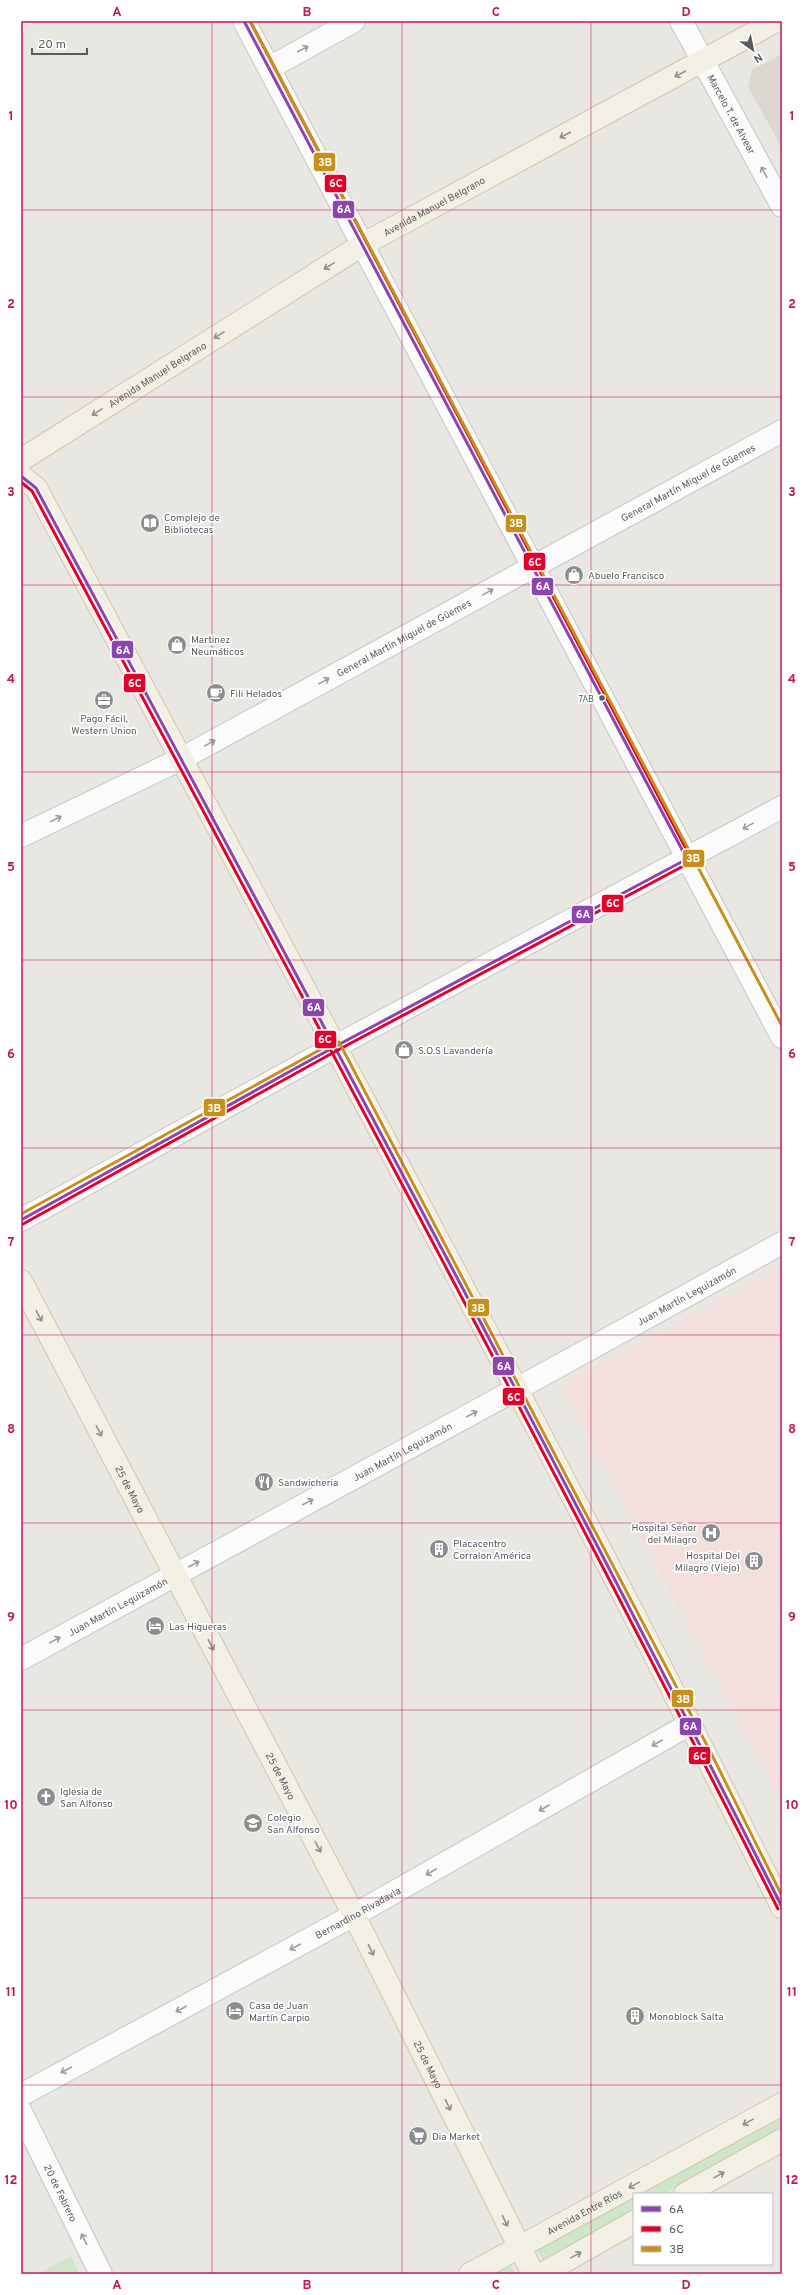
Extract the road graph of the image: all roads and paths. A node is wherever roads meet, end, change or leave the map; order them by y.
1 (244, 21) edge
2 (354, 21) edge
3 (681, 21) edge
4 (776, 21) edge
5 (704, 61) junction
6 (269, 68) junction
7 (782, 206) edge
8 (362, 245) junction
9 (782, 431) edge
10 (21, 460) edge
11 (21, 476) edge
12 (532, 567) junction
13 (181, 759) junction
14 (782, 807) edge
15 (21, 836) edge
16 (687, 859) junction
17 (782, 1037) edge
18 (336, 1046) junction
19 (21, 1220) edge
20 (782, 1243) edge
21 (21, 1281) edge
22 (516, 1390) junction
23 (174, 1575) junction
24 (21, 1659) edge
25 (690, 1724) junction
26 (782, 1907) edge
27 (354, 1915) junction
28 (21, 2095) edge
29 (782, 2104) edge
30 (21, 2112) edge
31 (782, 2140) edge
32 (687, 2193) edge
33 (633, 2223) edge
34 (518, 2247) junction
35 (101, 2274) edge
36 (470, 2274) edge
37 (533, 2274) edge
38 (542, 2274) edge

1 - 6 street
6 -> 2 street
3 - 5 street, Marcelo T. de Alvear
4 - 5 main road, Avenida Manuel Belgrano
7 -> 5 street, Marcelo T. de Alvear
5 -> 8 main road, Avenida Manuel Belgrano
6 - 8 street
8 -> 10 main road, Avenida Manuel Belgrano
8 - 12 street
9 - 12 street, General Martín Miguel de Güemes
11 - 13 main road
13 -> 12 street, General Martín Miguel de Güemes
12 - 16 street
15 -> 13 street, General Martín Miguel de Güemes
13 - 18 main road
14 -> 16 street
16 - 17 street
16 - 18 street
18 - 19 street
18 - 22 main road
20 - 22 street, Juan Martín Leguizamón
21 -> 23 main road, 25 de Mayo
23 -> 22 street, Juan Martín Leguizamón
22 - 25 main road
24 -> 23 street, Juan Martín Leguizamón
23 -> 27 main road, 25 de Mayo
25 - 26 main road
25 -> 27 street, Bernardino Rivadavia
27 -> 28 street, Bernardino Rivadavia
27 -> 34 main road, 25 de Mayo
29 -> 34 main road, Avenida Entre Ríos
35 -> 30 street, 20 de Febrero
32 -> 31 main road
38 -> 33 main road
34 - 36 main road, Avenida Entre Ríos
34 - 37 main road, 25 de Mayo

